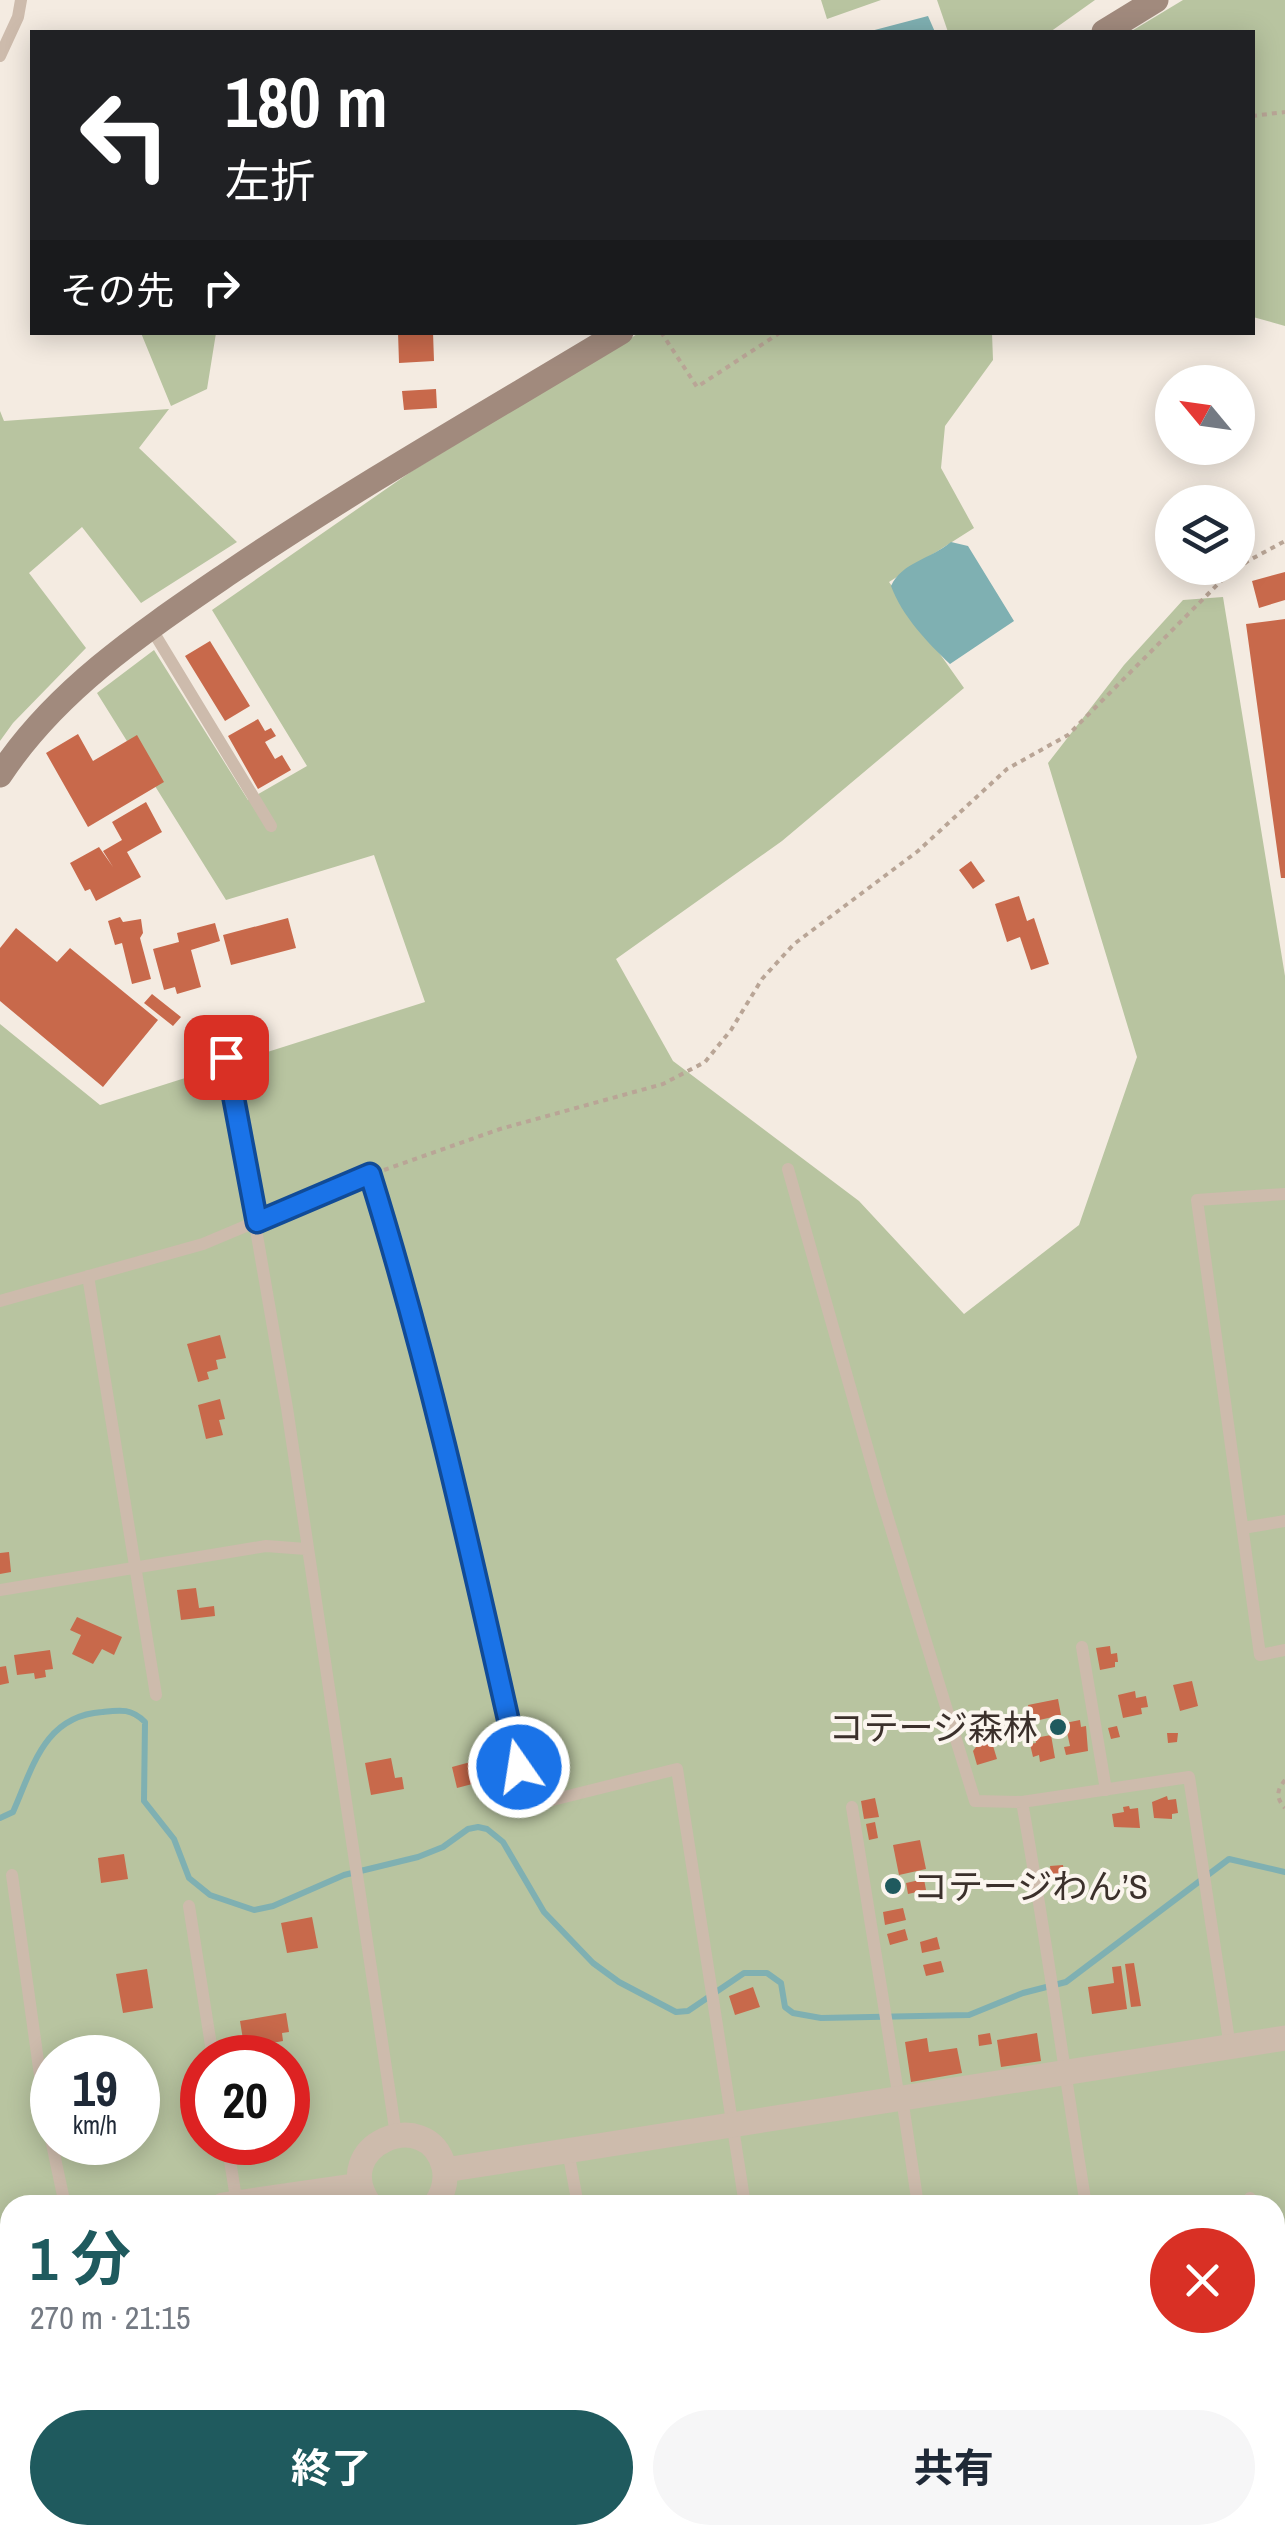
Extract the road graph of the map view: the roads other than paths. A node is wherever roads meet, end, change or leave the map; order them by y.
1 (21, 0) edge
2 (1156, 0) edge
3 (1133, 7) edge
4 (1106, 30) edge
5 (0, 56) edge
6 (616, 335) edge
7 (151, 628) junction
8 (0, 776) edge
9 (271, 826) dead end
10 (226, 1057) dead end
11 (788, 1169) dead end
12 (1285, 1194) edge
13 (257, 1222) junction
14 (88, 1276) junction
15 (0, 1301) edge
16 (1285, 1521) edge
17 (1243, 1528) junction
18 (306, 1549) junction
19 (135, 1567) junction
20 (0, 1590) edge
21 (1082, 1647) dead end
22 (1285, 1650) edge
23 (156, 1695) dead end
24 (1106, 1790) junction
25 (1022, 1802) junction
26 (852, 1808) dead end
27 (12, 1875) dead end
28 (189, 1906) dead end
29 (210, 2035) edge
30 (1285, 2038) edge
31 (1230, 2047) junction
32 (1064, 2073) junction
33 (900, 2099) junction
34 (734, 2125) junction
35 (396, 2135) junction
36 (568, 2151) junction
37 (229, 2165) edge
38 (445, 2170) junction
39 (63, 2195) edge
40 (231, 2195) edge
41 (365, 2195) edge
42 (440, 2195) edge
43 (576, 2195) edge
44 (744, 2195) edge
45 (916, 2195) edge
46 (1084, 2195) edge

1 - 5 lane
2 - 3 street
3 - 4 street
6 - 7 street
7 - 8 street
7 - 9 lane
10 - 13 lane
11 - 25 lane
12 - 17 lane
13 - 14 lane
13 - 18 lane
13 - 34 lane
14 - 15 lane
14 - 19 lane
16 - 17 lane
17 - 22 lane
18 - 19 lane
18 - 35 lane
19 - 20 lane
19 - 23 lane
21 - 24 lane
24 - 25 lane
24 - 31 lane
25 - 32 lane
26 - 33 lane
27 - 39 lane
28 - 29 lane
30 - 31 street
31 - 32 street
32 - 33 street
32 - 46 lane
33 - 34 street
33 - 45 lane
34 - 36 street
34 - 44 lane
35 - 38 street
35 - 41 street
36 - 38 street
36 - 43 lane
37 - 40 lane
38 - 42 street

